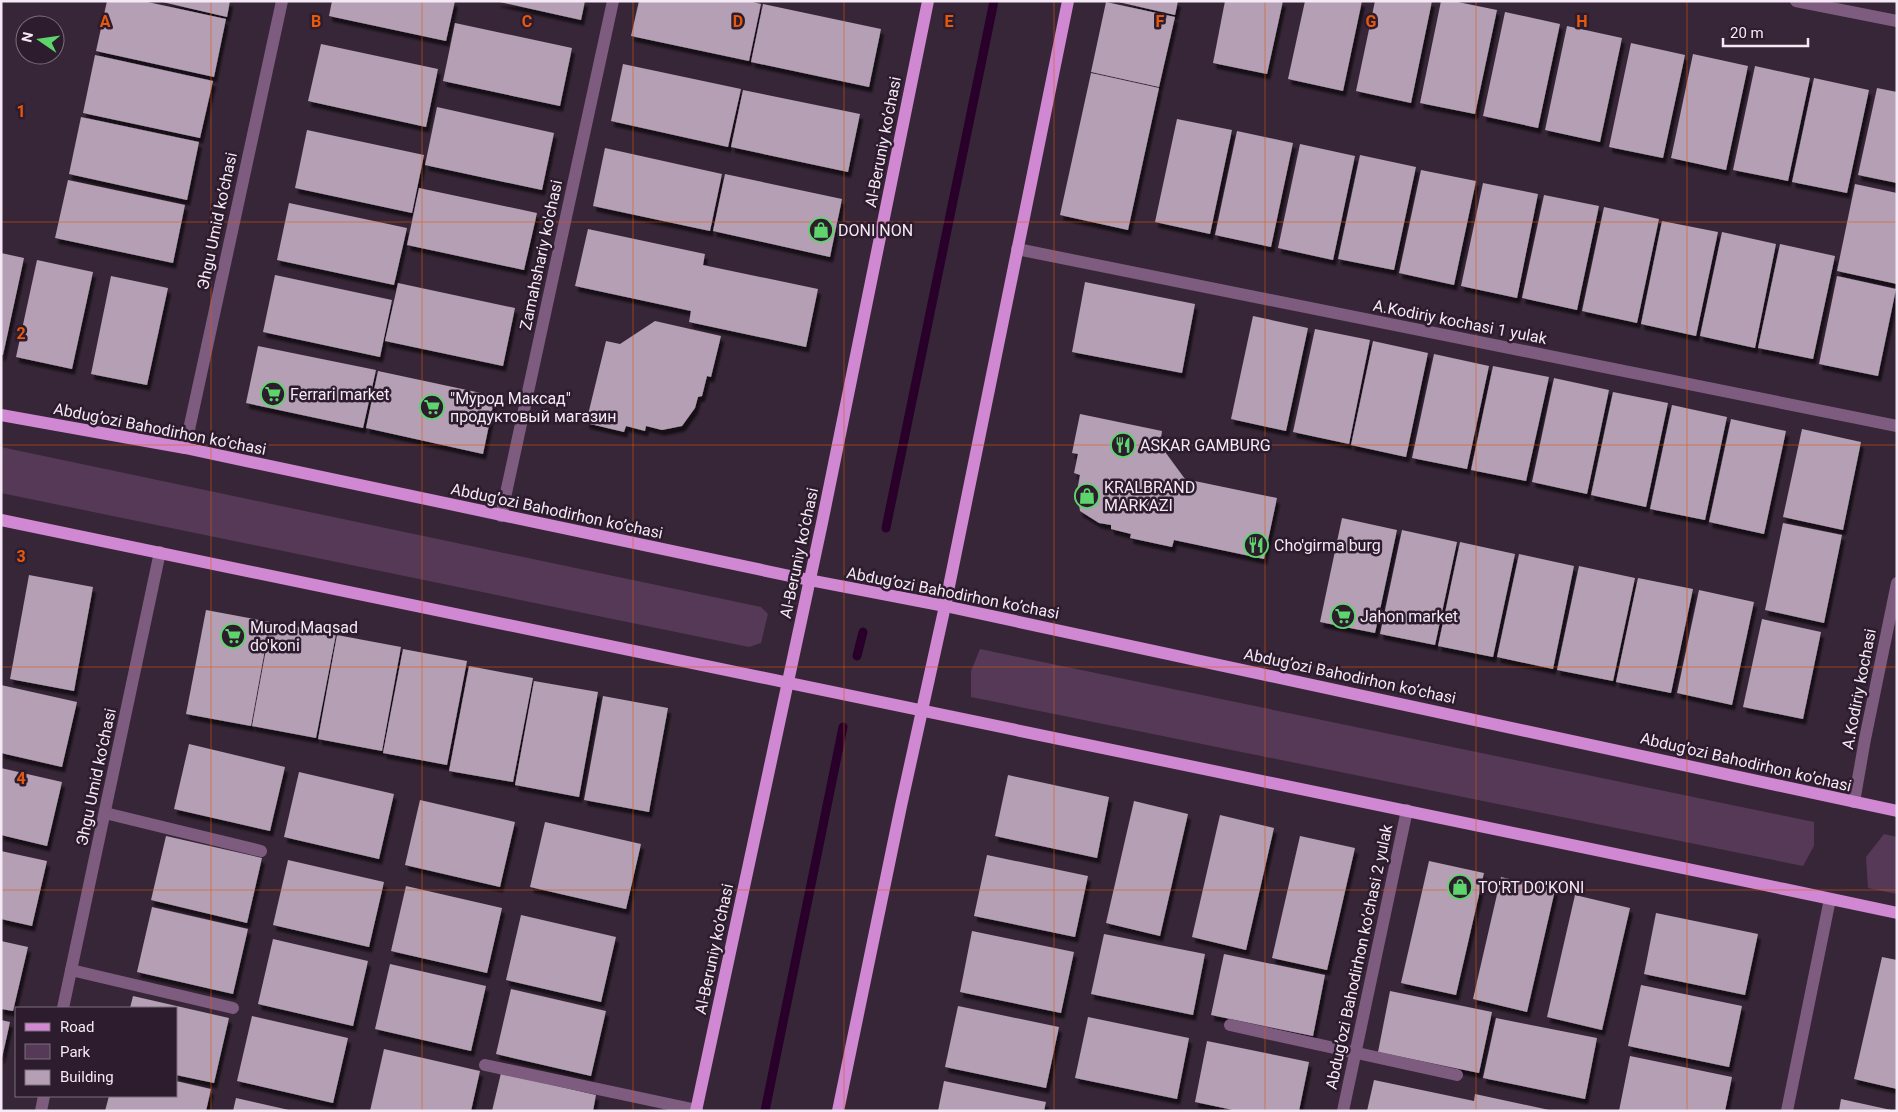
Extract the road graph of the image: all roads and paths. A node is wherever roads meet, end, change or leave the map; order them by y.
1 (282, 1) edge
2 (612, 1) edge
3 (928, 1) edge
4 (1068, 1) edge
5 (1796, 1) edge
6 (1897, 21) edge
7 (1017, 250) junction
8 (1, 415) edge
9 (1897, 426) edge
10 (185, 448) junction
11 (501, 516) junction
12 (1, 520) edge
13 (160, 552) junction
14 (809, 580) junction
15 (1897, 583) edge
16 (945, 606) junction
17 (788, 682) junction
18 (923, 710) junction
19 (1854, 802) junction
20 (1406, 810) junction
21 (1897, 811) edge
22 (105, 813) junction
23 (261, 851) dead end
24 (1830, 899) junction
25 (1897, 913) edge
26 (71, 970) junction
27 (63, 1007) edge
28 (233, 1008) dead end
29 (1230, 1025) dead end
30 (1355, 1053) junction
31 (485, 1065) dead end
32 (1458, 1075) dead end
33 (44, 1097) edge
34 (696, 1110) edge
35 (41, 1111) edge
36 (838, 1111) edge
37 (1343, 1111) edge
38 (1787, 1111) edge

1 - 10 street, Эhgu Umid ko’chasi
2 - 11 street, Zamahshariy ko'chasi
3 - 14 main road, Al-Beruniy ko’chasi
4 - 7 main road
5 - 6 street
7 - 9 street, A.Kodiriy kochasi 1 yulak
7 - 16 main road
8 - 10 main road, Abdug’ozi Bahodirhon ko’chasi
10 - 11 main road, Abdug’ozi Bahodirhon ko’chasi
11 - 14 main road, Abdug’ozi Bahodirhon ko’chasi
12 - 13 main road
13 - 17 main road
13 - 22 street, Эhgu Umid ko’chasi
14 - 16 main road, Abdug’ozi Bahodirhon ko’chasi
14 - 17 main road, Al-Beruniy ko’chasi
15 - 19 street, A.Kodiriy kochasi
16 - 18 main road
16 - 19 main road, Abdug’ozi Bahodirhon ko’chasi
17 - 18 main road
17 - 34 main road, Al-Beruniy ko’chasi
18 - 20 main road
18 - 36 main road
19 - 21 main road, Abdug’ozi Bahodirhon ko’chasi
20 - 24 main road
20 - 30 street, Abdug’ozi Bahodirhon ko’chasi 2 yulak
22 - 23 street
22 - 26 street, Эhgu Umid ko’chasi
24 - 25 main road
24 - 38 street
26 - 27 street, Эhgu Umid ko’chasi
26 - 28 street
29 - 30 street
30 - 32 street
30 - 37 street, Abdug’ozi Bahodirhon ko’chasi 2 yulak
31 - 34 street
33 - 35 street

